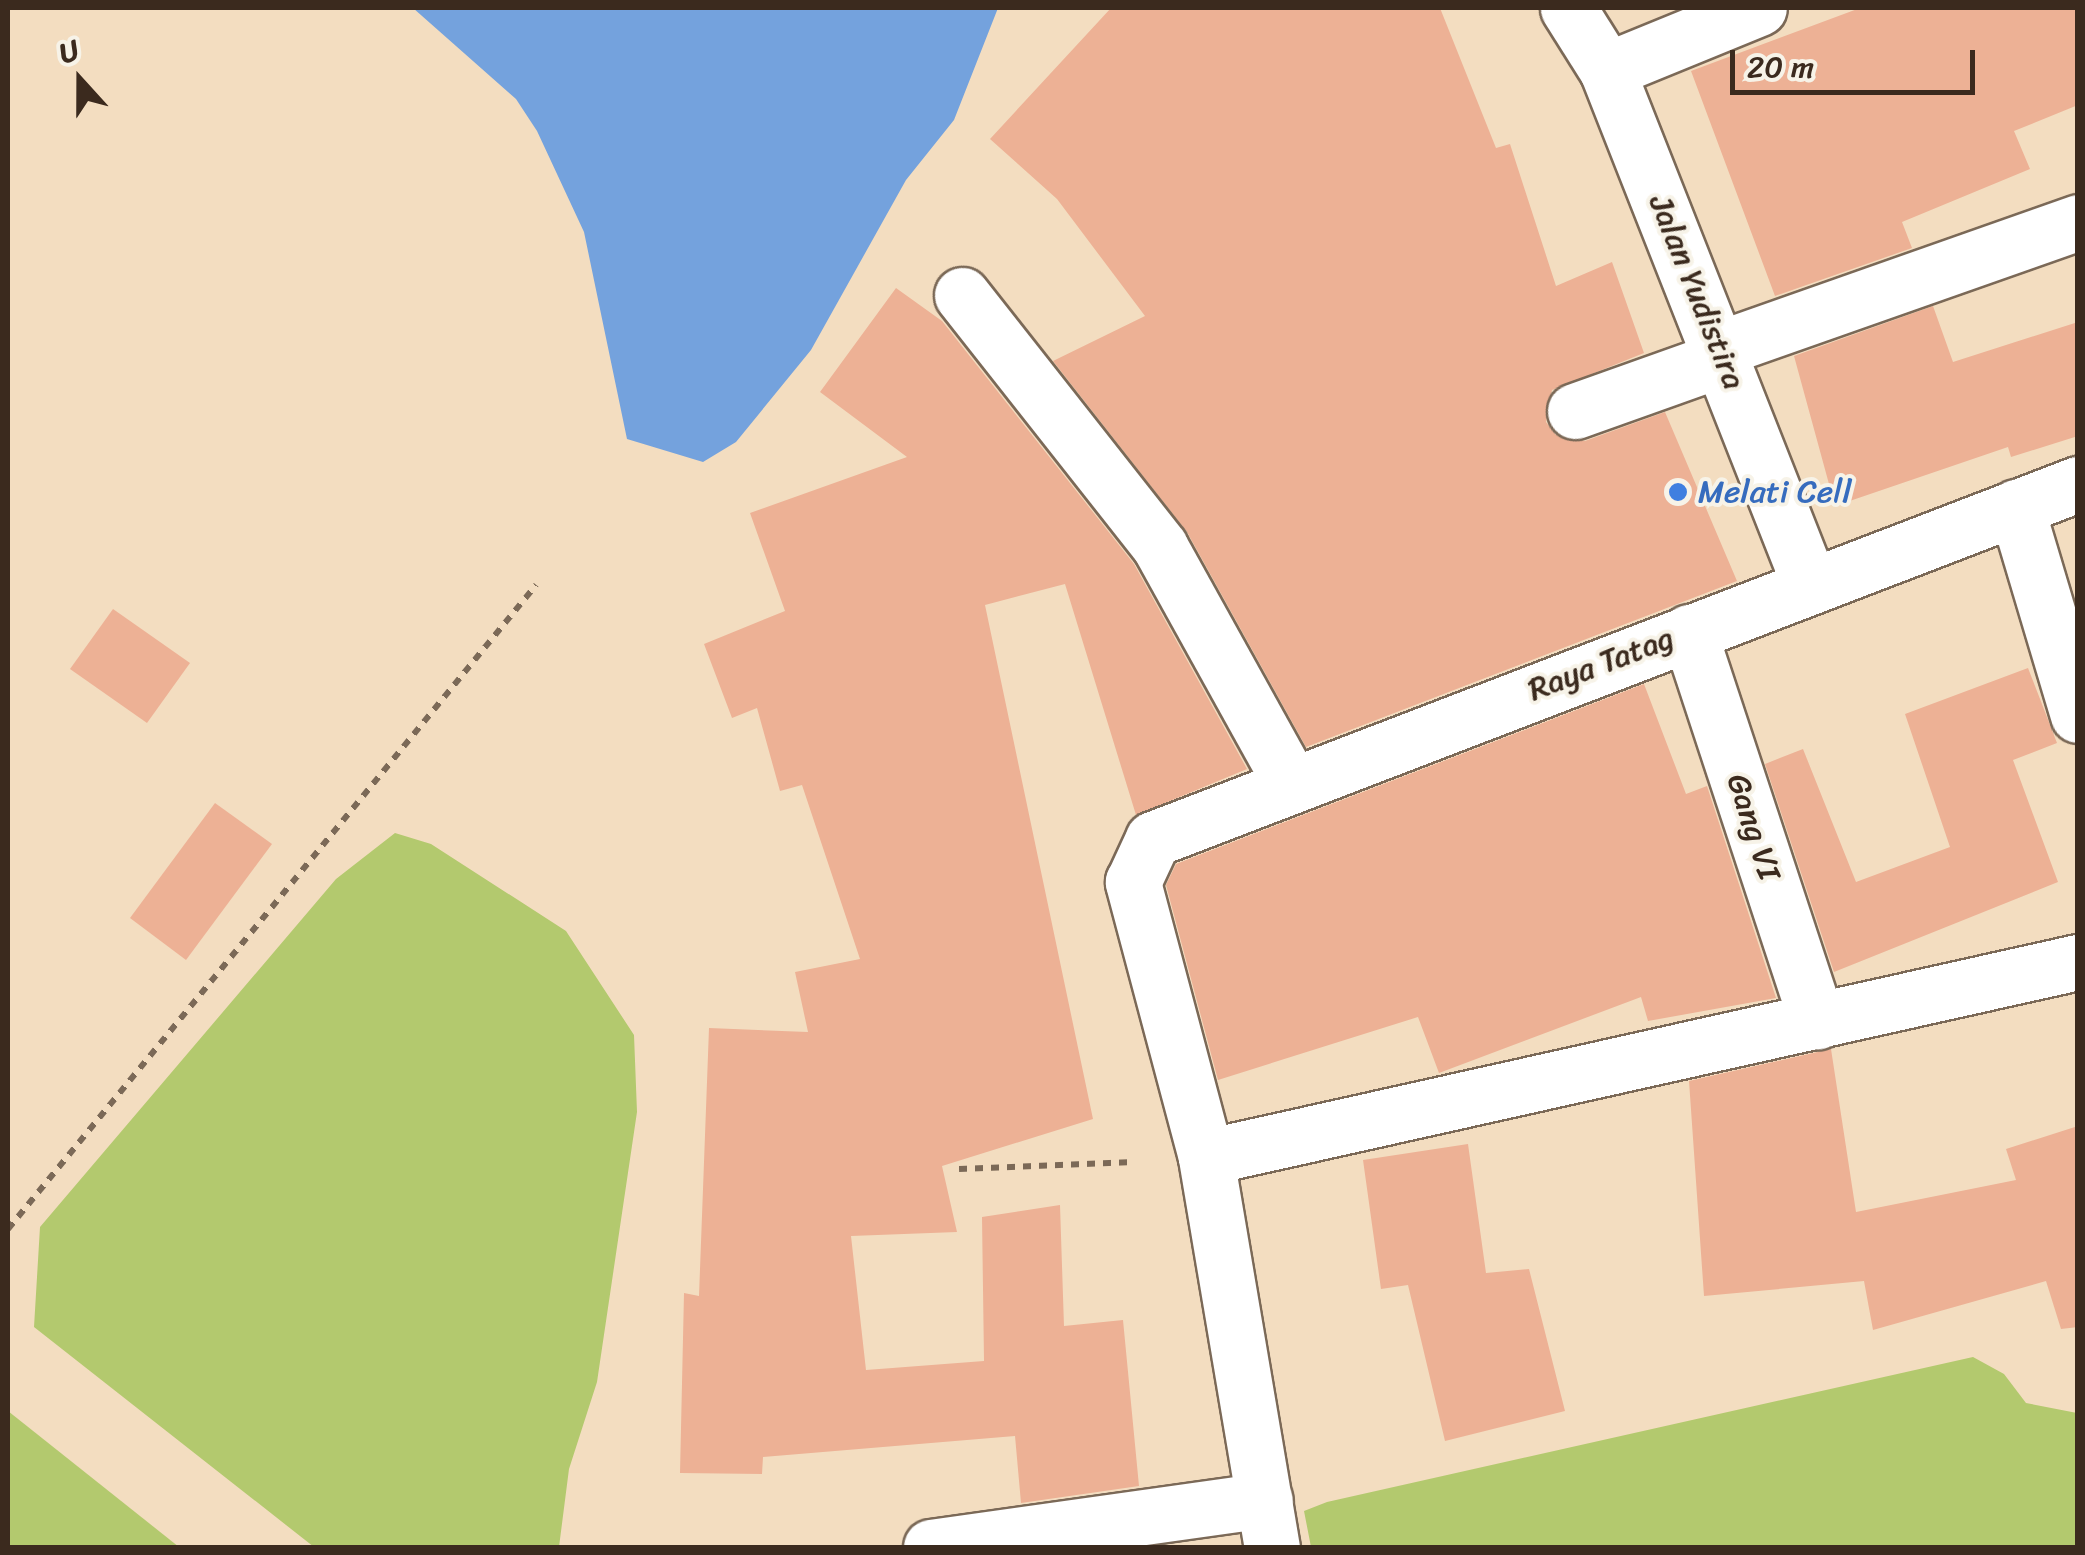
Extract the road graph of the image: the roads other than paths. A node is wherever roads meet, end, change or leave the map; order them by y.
1 (1568, 8) edge
2 (1758, 8) edge
3 (1607, 70) junction
4 (2078, 222) edge
5 (962, 294) dead end
6 (1722, 352) junction
7 (1575, 410) dead end
8 (2078, 484) edge
9 (2016, 507) junction
10 (1810, 585) junction
11 (1689, 632) junction
12 (2078, 715) edge
13 (1290, 782) junction
14 (2078, 962) edge
15 (1817, 1022) junction
16 (1206, 1157) junction
17 (1269, 1524) edge
18 (931, 1547) edge

1 - 3 street, Jalan Yudistira
2 - 3 street
3 - 6 street, Jalan Yudistira
4 - 6 street
5 - 13 street
6 - 7 street
6 - 10 street, Jalan Yudistira
8 - 9 street, Raya Tatag
9 - 10 street, Raya Tatag
9 - 12 street
10 - 11 street, Raya Tatag
11 - 13 street, Raya Tatag
11 - 15 street, Gang VI
13 - 16 street, Raya Tatag
14 - 15 street
15 - 16 street
16 - 17 street
17 - 18 street

